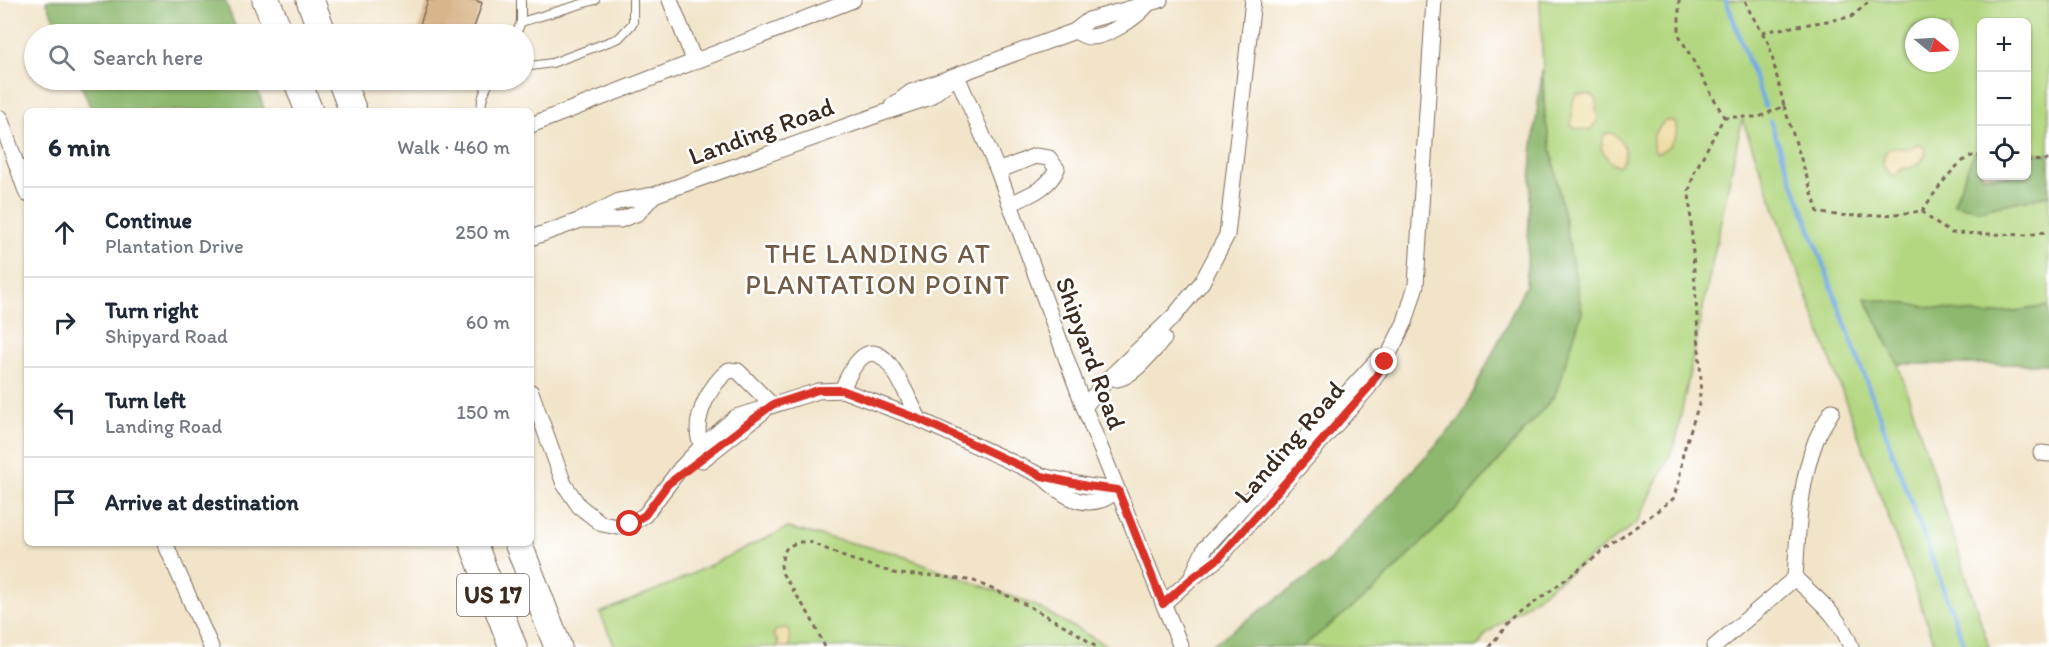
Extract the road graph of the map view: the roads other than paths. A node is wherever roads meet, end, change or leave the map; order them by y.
1 (266, 0) edge
2 (310, 0) edge
3 (521, 0) edge
4 (595, 0) edge
5 (633, 0) edge
6 (670, 0) edge
7 (853, 0) edge
8 (1253, 0) edge
9 (1258, 0) edge
10 (1434, 0) edge
11 (1154, 3) edge
12 (521, 22) joint
13 (276, 24) edge
14 (319, 24) edge
15 (694, 60) junction
16 (534, 66) edge
17 (957, 76) junction
18 (301, 90) edge
19 (345, 90) edge
20 (485, 90) edge
21 (308, 108) edge
22 (352, 108) edge
23 (482, 108) edge
24 (1241, 109) junction
25 (0, 118) edge
26 (534, 124) edge
27 (998, 171) junction
28 (24, 186) edge
29 (1010, 204) junction
30 (534, 237) edge
31 (842, 390) junction
32 (534, 400) edge
33 (772, 405) junction
34 (1084, 406) junction
35 (1832, 411) dead end
36 (919, 419) junction
37 (705, 450) junction
38 (1118, 490) junction
39 (166, 546) edge
40 (474, 546) edge
41 (519, 546) edge
42 (1795, 579) junction
43 (1163, 604) junction
44 (211, 647) edge
45 (513, 647) edge
46 (558, 647) edge
47 (1181, 647) edge
48 (1714, 647) edge
49 (1851, 647) edge

1 - 13 highway
2 - 14 highway
3 - 12 lane
4 - 12 lane
5 - 16 lane
6 - 15 street
7 - 15 street
8 - 24 street
9 - 24 street
10 - 43 street, Landing Road
11 - 17 street, Landing Road
15 - 26 street
17 - 27 street, Shipyard Road
17 - 30 street, Landing Road
18 - 21 highway
19 - 22 highway
20 - 23 lane
24 - 34 street
25 - 28 street
27 - 29 street, Shipyard Road
27 - 29 street
29 - 34 street, Shipyard Road
31 - 33 street
31 - 36 street
31 - 36 street
32 - 37 street
33 - 37 street
33 - 37 street
34 - 38 street, Shipyard Road
35 - 42 street
36 - 38 street
38 - 43 street, Shipyard Road
39 - 44 street
40 - 45 highway, US 17
41 - 46 highway, US 17
42 - 48 street
42 - 49 street
43 - 47 street, Shipyard Road

